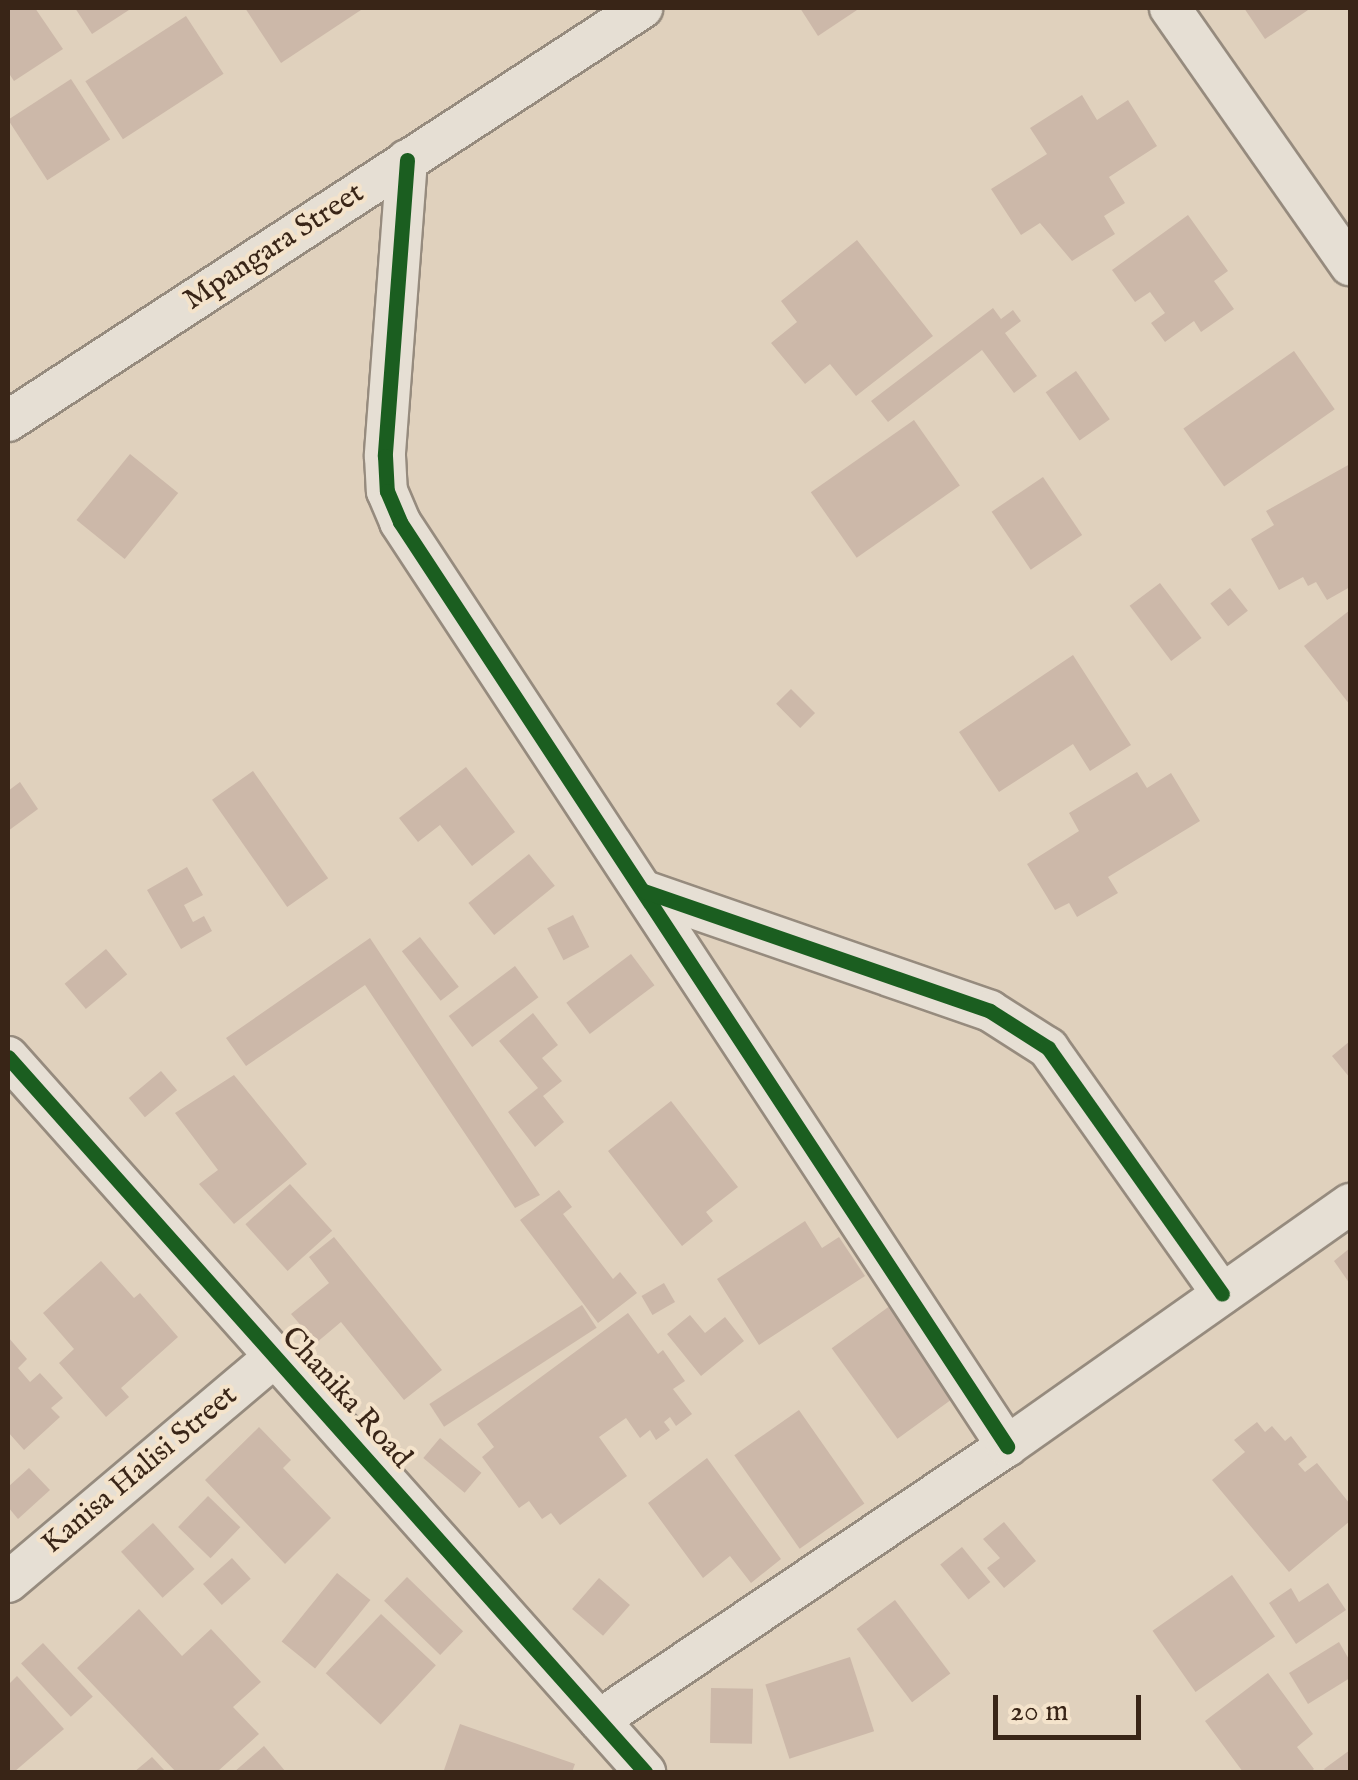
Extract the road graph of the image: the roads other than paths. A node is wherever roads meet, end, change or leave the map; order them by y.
1 (642, 8) edge
2 (1170, 8) edge
3 (407, 160) junction
4 (1350, 265) edge
5 (8, 421) edge
6 (644, 890) junction
7 (8, 1057) edge
8 (1350, 1204) edge
9 (1222, 1294) junction
10 (272, 1358) junction
11 (1007, 1446) junction
12 (8, 1582) edge
13 (599, 1720) junction
14 (645, 1772) edge

1 - 3 street, Mpangara Street
2 - 4 street
3 - 5 street, Mpangara Street
3 - 6 street
6 - 9 street
6 - 11 street
7 - 10 street, Chanika Road
8 - 9 street
9 - 11 street
10 - 12 street, Kanisa Halisi Street
10 - 13 street, Chanika Road
11 - 13 street
13 - 14 street, Chanika Road

